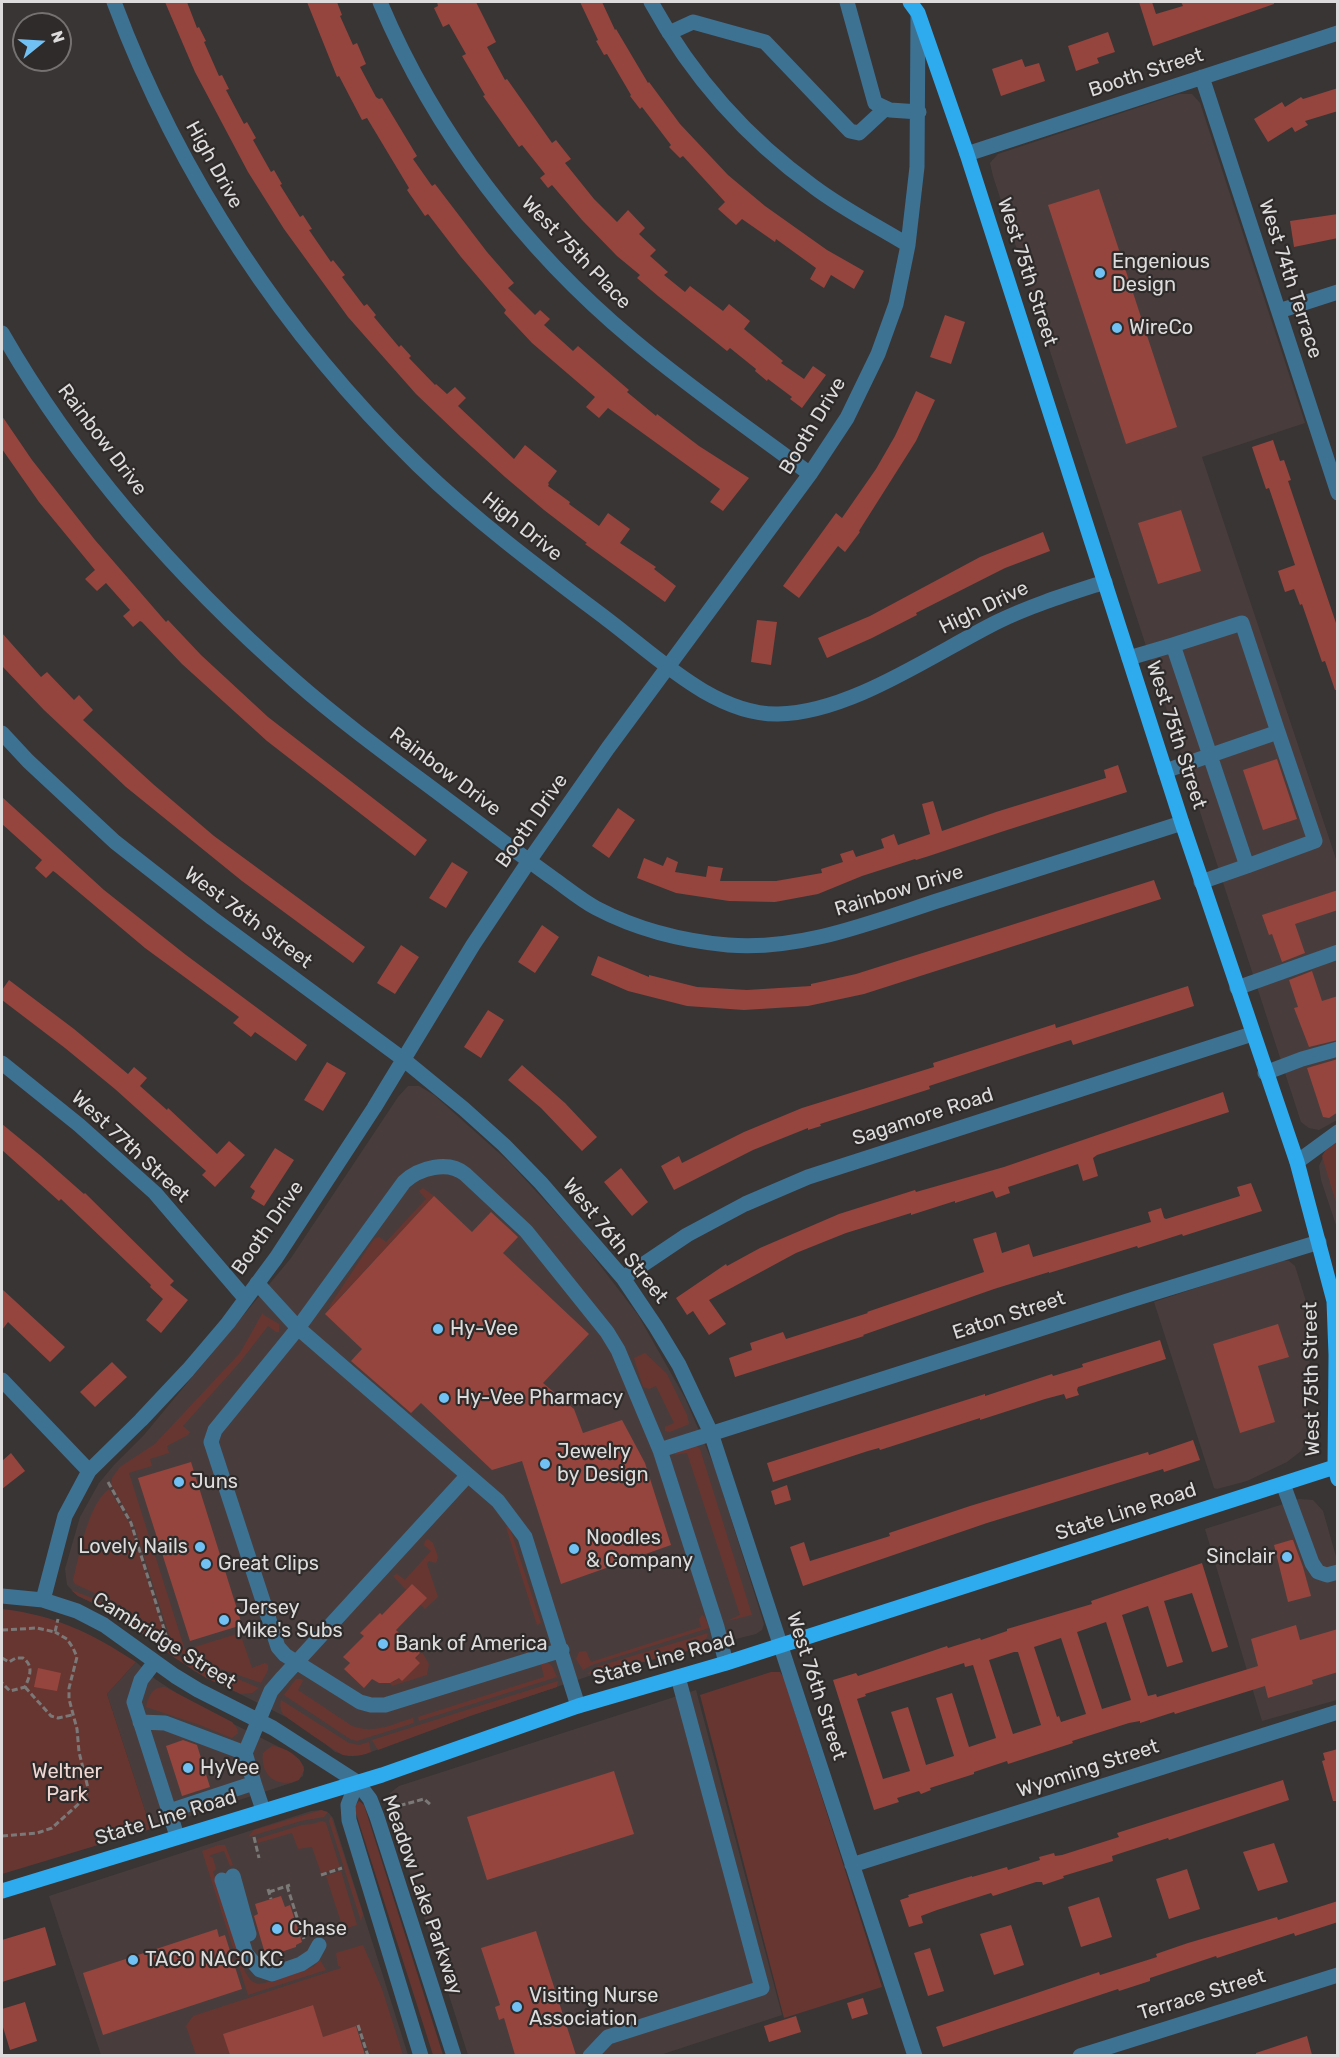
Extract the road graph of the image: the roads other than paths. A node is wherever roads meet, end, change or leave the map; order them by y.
1 (114, 2) edge
2 (380, 2) edge
3 (651, 2) edge
4 (847, 2) edge
5 (915, 5) edge
6 (669, 33) junction
7 (1338, 33) edge
8 (1202, 77) junction
9 (886, 108) junction
10 (919, 112) junction
11 (967, 154) junction
12 (908, 245) junction
13 (1338, 292) edge
14 (1279, 311) junction
15 (2, 333) edge
16 (810, 474) junction
17 (1338, 493) edge
18 (1106, 582) junction
19 (1173, 645) junction
20 (1130, 658) junction
21 (668, 666) junction
22 (1278, 732) junction
23 (2, 733) edge
24 (1210, 755) junction
25 (1165, 771) junction
26 (1182, 823) junction
27 (529, 861) junction
28 (1247, 866) junction
29 (1201, 882) junction
30 (1338, 952) edge
31 (1237, 988) junction
32 (1252, 1034) junction
33 (1338, 1049) edge
34 (403, 1059) junction
35 (2, 1063) edge
36 (1266, 1073) junction
37 (1338, 1132) edge
38 (1297, 1162) junction
39 (1319, 1242) junction
40 (623, 1278) junction
41 (257, 1283) junction
42 (245, 1298) junction
43 (1336, 1302) edge
44 (298, 1328) junction
45 (1337, 1356) edge
46 (2, 1380) edge
47 (711, 1433) junction
48 (660, 1450) junction
49 (89, 1471) junction
50 (1337, 1471) edge
51 (468, 1474) junction
52 (1283, 1484) junction
53 (1338, 1572) edge
54 (2, 1596) edge
55 (43, 1599) junction
56 (781, 1646) junction
57 (562, 1650) junction
58 (155, 1662) junction
59 (295, 1662) junction
60 (726, 1663) junction
61 (678, 1677) junction
62 (578, 1706) junction
63 (1338, 1712) edge
64 (140, 1722) junction
65 (259, 1722) junction
66 (245, 1753) junction
67 (357, 1782) junction
68 (254, 1783) junction
69 (169, 1810) junction
70 (263, 1810) junction
71 (177, 1836) junction
72 (852, 1866) junction
73 (227, 1878) dead end
74 (2, 1891) edge
75 (313, 1945) road end
76 (1338, 1975) edge
77 (421, 2055) edge
78 (454, 2055) edge
79 (590, 2055) edge
80 (915, 2055) edge
81 (1080, 2055) edge

1 - 21 street, High Drive
2 - 16 street, West 75th Place
3 - 6 street
4 - 9 street
5 - 10 street, Booth Drive
5 - 11 main road, West 75th Street
6 - 9 street
6 - 12 street
7 - 8 street, Booth Street
8 - 11 street, Booth Street
8 - 14 street, West 74th Terrace
9 - 10 street
10 - 12 street, Booth Drive
11 - 18 main road, West 75th Street
12 - 16 street, Booth Drive
13 - 14 street
14 - 17 street, West 74th Terrace
15 - 27 street, Rainbow Drive
16 - 21 street, Booth Drive
18 - 20 main road, West 75th Street
18 - 21 street, High Drive
19 - 20 street
19 - 22 street
19 - 24 street
20 - 25 main road, West 75th Street
21 - 27 street, Booth Drive
22 - 24 street
22 - 28 street
23 - 34 street, West 76th Street
24 - 25 street
24 - 28 street
25 - 26 main road, West 75th Street
26 - 27 street, Rainbow Drive
26 - 29 main road, West 75th Street
27 - 34 street, Booth Drive
28 - 29 street
29 - 31 main road, West 75th Street
30 - 31 street
31 - 32 main road, West 75th Street
32 - 36 main road, West 75th Street
32 - 40 street, Sagamore Road
33 - 36 street
34 - 40 street, West 76th Street
34 - 41 street, Booth Drive
35 - 42 street, West 77th Street
36 - 38 main road, West 75th Street
37 - 38 street
38 - 39 main road, West 75th Street
39 - 43 main road, West 75th Street
39 - 47 street, Eaton Street
40 - 47 street, West 76th Street
41 - 42 street, Booth Drive
41 - 44 street
42 - 49 street, Booth Drive
43 - 45 main road, West 75th Street
44 - 48 street
44 - 51 street
44 - 59 street
45 - 50 main road, West 75th Street
46 - 49 street
47 - 48 street, Eaton Street
47 - 56 street, West 76th Street
48 - 60 street
49 - 55 street, Booth Drive
50 - 52 main road, State Line Road
51 - 57 street
51 - 59 street
52 - 53 street
52 - 56 main road, State Line Road
54 - 55 street, Cambridge Street
55 - 58 street, Cambridge Street
56 - 60 main road, State Line Road
56 - 72 street, West 76th Street
57 - 59 street
57 - 62 street
58 - 64 street
58 - 65 street, Cambridge Street
59 - 65 street
60 - 61 main road, State Line Road
61 - 62 main road, State Line Road
61 - 79 street
62 - 67 main road, State Line Road
63 - 72 street, Wyoming Street
64 - 66 street
64 - 69 street
65 - 66 street
65 - 67 street, Cambridge Street
66 - 68 street
67 - 70 main road, State Line Road
67 - 77 street, Meadow Lake Parkway
67 - 78 street, Meadow Lake Parkway
68 - 69 street
68 - 70 street
69 - 71 street
70 - 71 main road, State Line Road
71 - 74 main road, State Line Road
72 - 80 street, West 76th Street
73 - 75 street
76 - 81 street, Terrace Street

